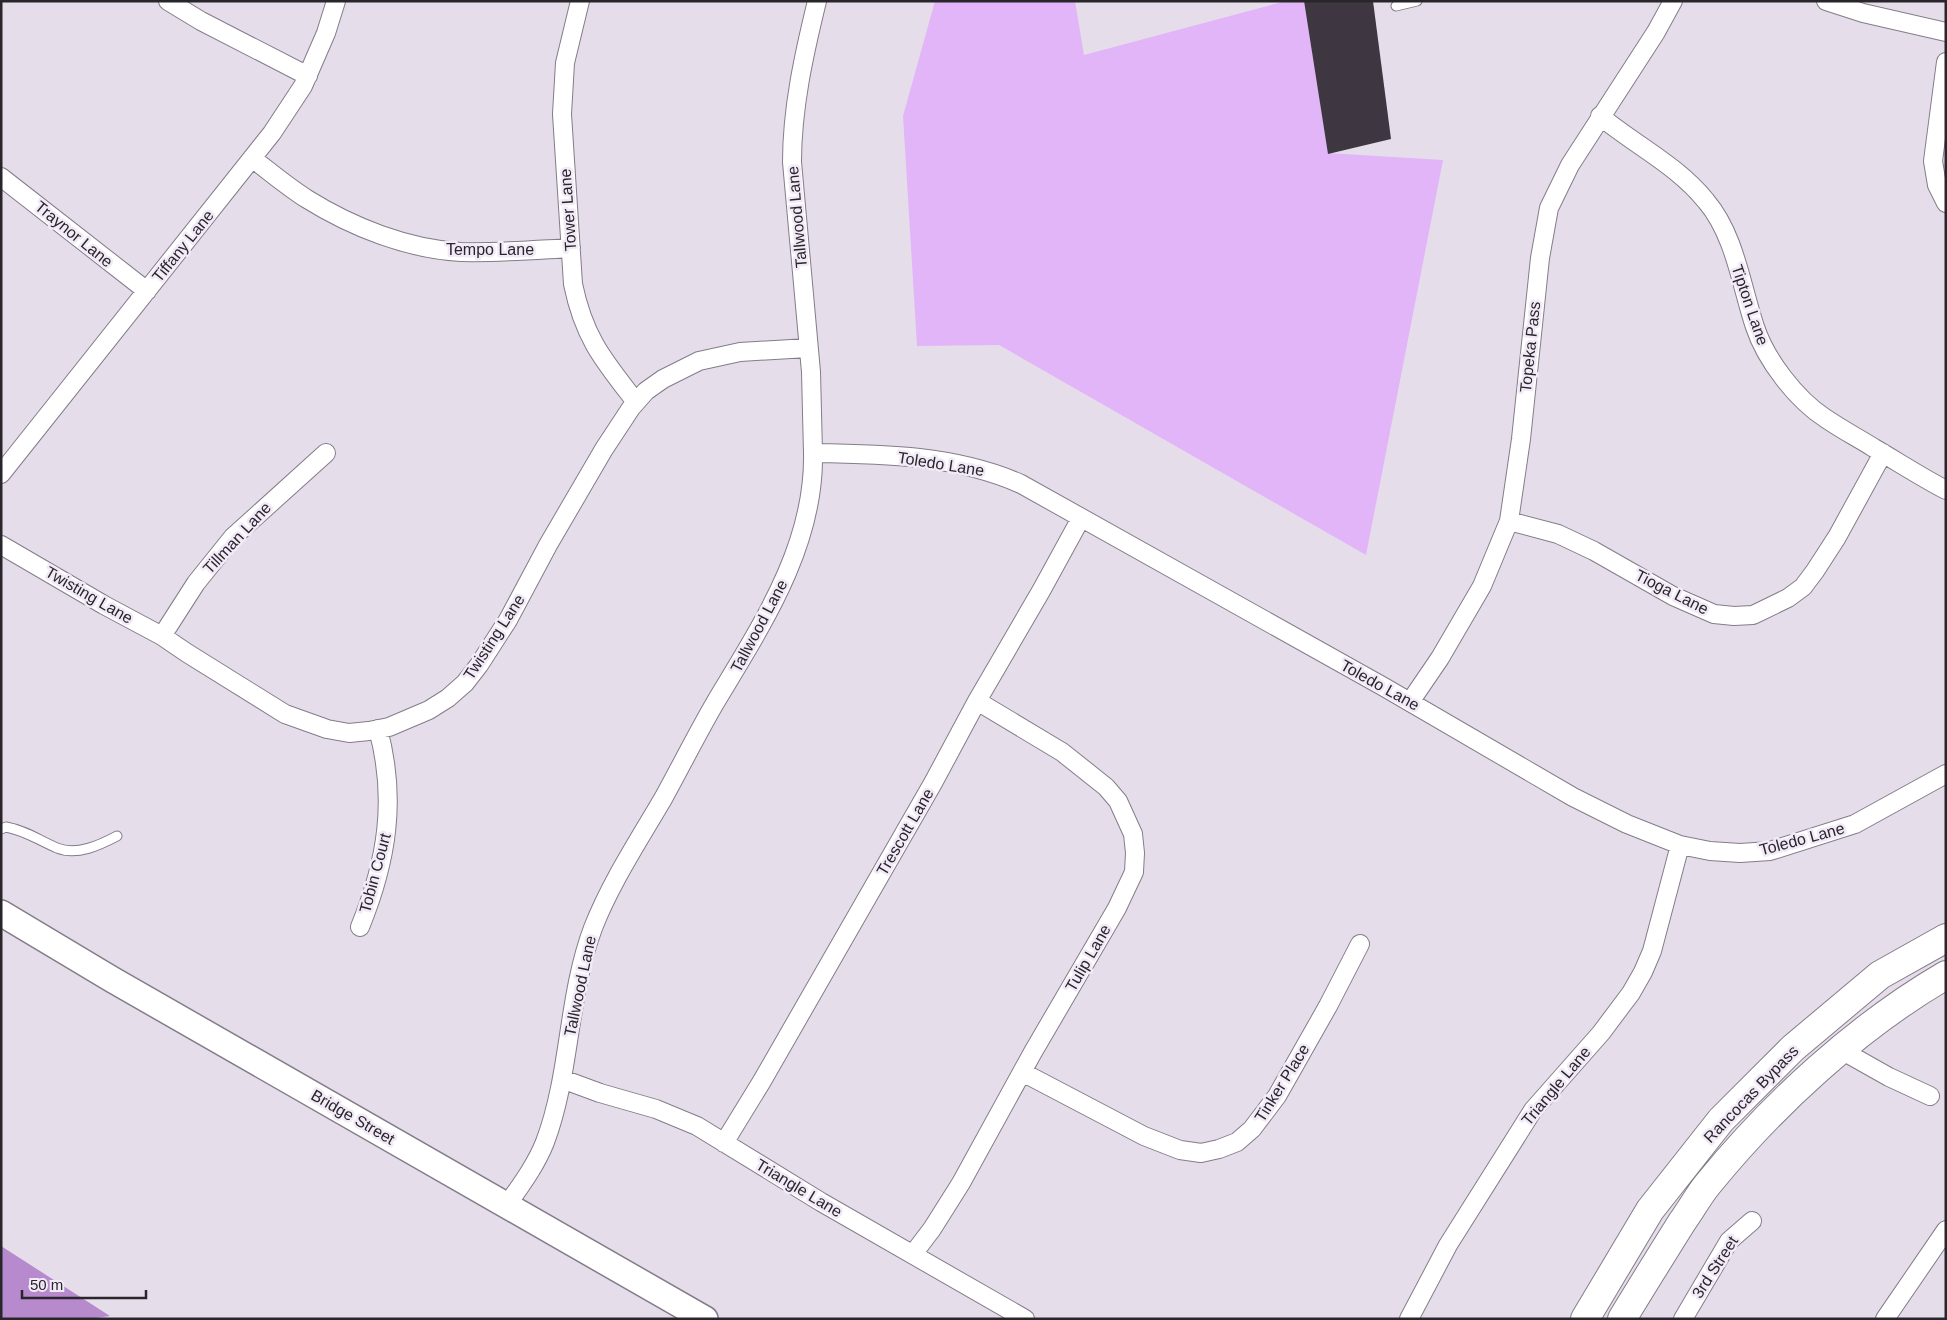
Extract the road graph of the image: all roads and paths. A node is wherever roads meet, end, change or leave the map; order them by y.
1 (168, 1) edge
2 (336, 1) edge
3 (580, 1) edge
4 (818, 1) edge
5 (1417, 1) edge
6 (1673, 1) edge
7 (1826, 1) edge
8 (1396, 6) dead end
9 (1946, 32) edge
10 (1946, 62) edge
11 (308, 76) junction
12 (1600, 116) junction
13 (252, 158) junction
14 (1, 177) edge
15 (1946, 203) edge
16 (571, 248) junction
17 (147, 291) junction
18 (808, 348) junction
19 (636, 402) junction
20 (326, 452) dead end
21 (813, 452) junction
22 (1883, 453) junction
23 (1, 474) edge
24 (1946, 490) edge
25 (1081, 518) junction
26 (1509, 521) junction
27 (1, 545) edge
28 (162, 636) junction
29 (977, 701) junction
30 (1410, 702) junction
31 (378, 730) junction
32 (1946, 774) edge
33 (1, 830) edge
34 (117, 836) dead end
35 (1680, 845) junction
36 (1, 913) edge
37 (360, 927) dead end
38 (1946, 938) edge
39 (1360, 944) dead end
40 (1946, 975) edge
41 (1840, 1050) junction
42 (1022, 1072) junction
43 (562, 1079) junction
44 (1930, 1096) dead end
45 (724, 1143) junction
46 (507, 1206) junction
47 (1752, 1221) dead end
48 (1946, 1230) edge
49 (913, 1254) junction
50 (705, 1319) edge
51 (1025, 1319) edge
52 (1409, 1319) edge
53 (1585, 1319) edge
54 (1622, 1319) edge
55 (1682, 1319) edge
56 (1885, 1319) edge

1 - 11 street
2 - 11 street, Tiffany Lane
3 - 16 street, Tower Lane
4 - 18 street, Tallwood Lane
5 - 8 lane
6 - 12 street, Topeka Pass
7 - 9 street
10 - 15 street
11 - 13 street, Tiffany Lane
12 - 22 street, Tipton Lane
12 - 26 street, Topeka Pass
13 - 16 street, Tempo Lane
13 - 17 street, Tiffany Lane
14 - 17 street, Traynor Lane
16 - 19 street, Tower Lane
17 - 23 street, Tiffany Lane
18 - 19 street, Twisting Lane
18 - 21 street, Tallwood Lane
19 - 31 street, Twisting Lane
20 - 28 street, Tillman Lane
21 - 25 street, Toledo Lane
21 - 43 street, Tallwood Lane
22 - 24 street, Tipton Lane
22 - 26 street, Tioga Lane
25 - 29 street, Trescott Lane
25 - 30 street, Toledo Lane
26 - 30 street, Topeka Pass
27 - 28 street, Twisting Lane
28 - 31 street, Twisting Lane
29 - 42 street, Tulip Lane
29 - 45 street, Trescott Lane
30 - 35 street, Toledo Lane
31 - 37 street, Tobin Court
32 - 35 street, Toledo Lane
33 - 34 lane
35 - 52 street, Triangle Lane
36 - 46 main road, Bridge Street
38 - 53 main road, Rancocas Bypass
39 - 42 street, Tinker Place
40 - 41 main road, Rancocas Bypass
41 - 44 street
41 - 54 main road, Rancocas Bypass
42 - 49 street, Tulip Lane
43 - 45 street, Triangle Lane
43 - 46 street, Tallwood Lane
45 - 49 street, Triangle Lane
46 - 50 main road, Bridge Street
47 - 55 street, 3rd Street
48 - 56 street
49 - 51 street, Triangle Lane

